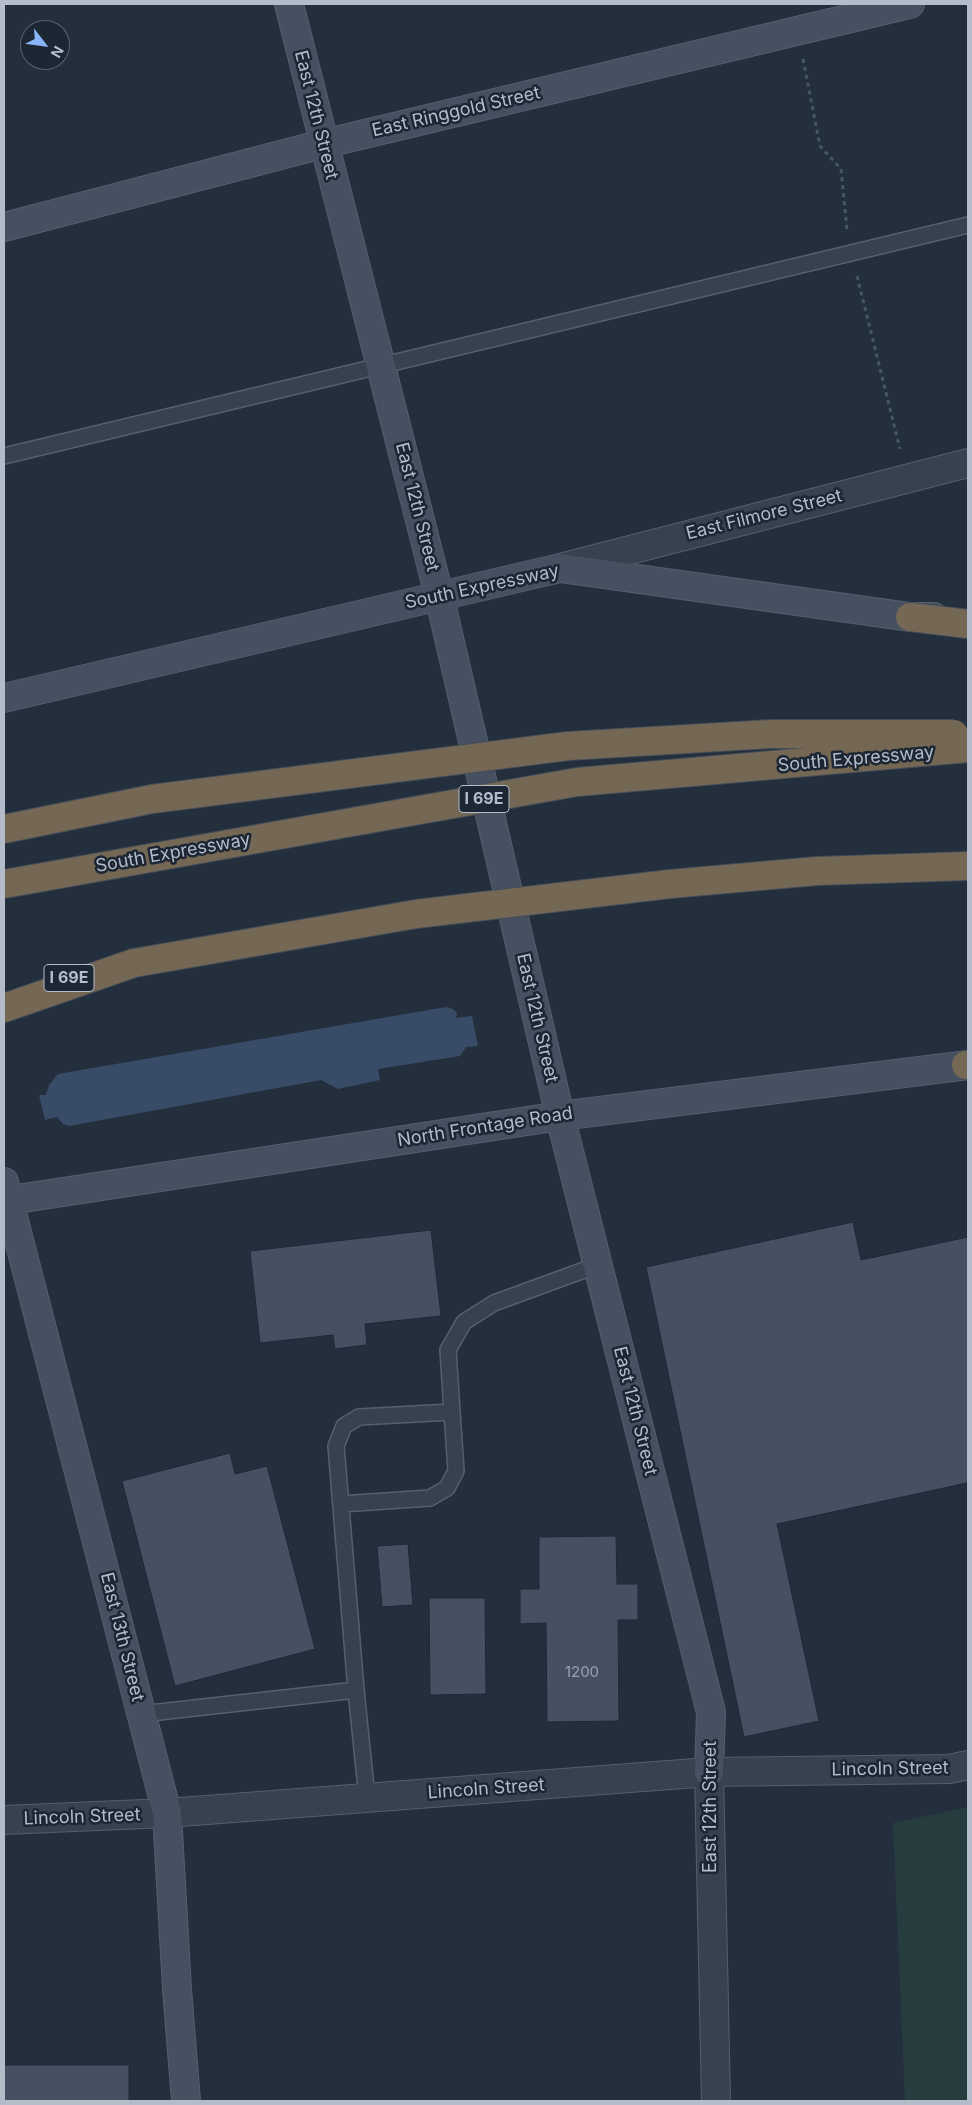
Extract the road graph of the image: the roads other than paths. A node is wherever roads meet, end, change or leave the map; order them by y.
1 (289, 4) edge
2 (910, 4) edge
3 (323, 144) junction
4 (968, 225) edge
5 (4, 227) edge
6 (380, 365) junction
7 (4, 456) edge
8 (968, 463) edge
9 (560, 568) junction
10 (439, 596) junction
11 (910, 616) junction
12 (968, 619) edge
13 (968, 624) edge
14 (4, 698) edge
15 (968, 734) edge
16 (968, 748) edge
17 (4, 829) edge
18 (968, 866) edge
19 (4, 884) edge
20 (134, 963) junction
21 (4, 992) edge
22 (4, 1008) edge
23 (967, 1065) edge
24 (560, 1116) junction
25 (5, 1194) edge
26 (598, 1265) junction
27 (452, 1412) junction
28 (341, 1504) junction
29 (356, 1690) junction
30 (141, 1714) junction
31 (968, 1766) edge
32 (709, 1772) junction
33 (367, 1798) junction
34 (167, 1813) junction
35 (4, 1820) edge
36 (186, 2101) edge
37 (716, 2101) edge

1 - 3 main road, East 12th Street
2 - 3 main road, East Ringgold Street
3 - 5 main road, East Ringgold Street
3 - 6 main road, East 12th Street
4 - 6 lane
6 - 7 lane
6 - 10 main road, East 12th Street
8 - 9 street, East Filmore Street
9 - 10 main road, South Expressway
9 - 11 main road, South Expressway
10 - 14 main road, South Expressway
10 - 24 main road, East 12th Street
11 - 12 main road, South Expressway
11 - 13 highway
15 - 17 highway, bridge
16 - 19 highway, South Expressway / I 69E, bridge
18 - 20 highway, I 69E, bridge
20 - 21 highway, I 69E
20 - 22 highway
23 - 24 main road, North Frontage Road
24 - 25 main road, North Frontage Road
24 - 26 main road, East 12th Street
25 - 30 main road, East 13th Street
26 - 27 lane
26 - 32 main road, East 12th Street
27 - 28 lane
27 - 28 lane
28 - 29 lane
29 - 30 lane
29 - 33 lane
30 - 34 main road, East 13th Street
31 - 32 street, Lincoln Street
32 - 33 street, Lincoln Street
32 - 37 street, East 12th Street
33 - 34 street, Lincoln Street
34 - 35 street, Lincoln Street
34 - 36 main road, East 13th Street

